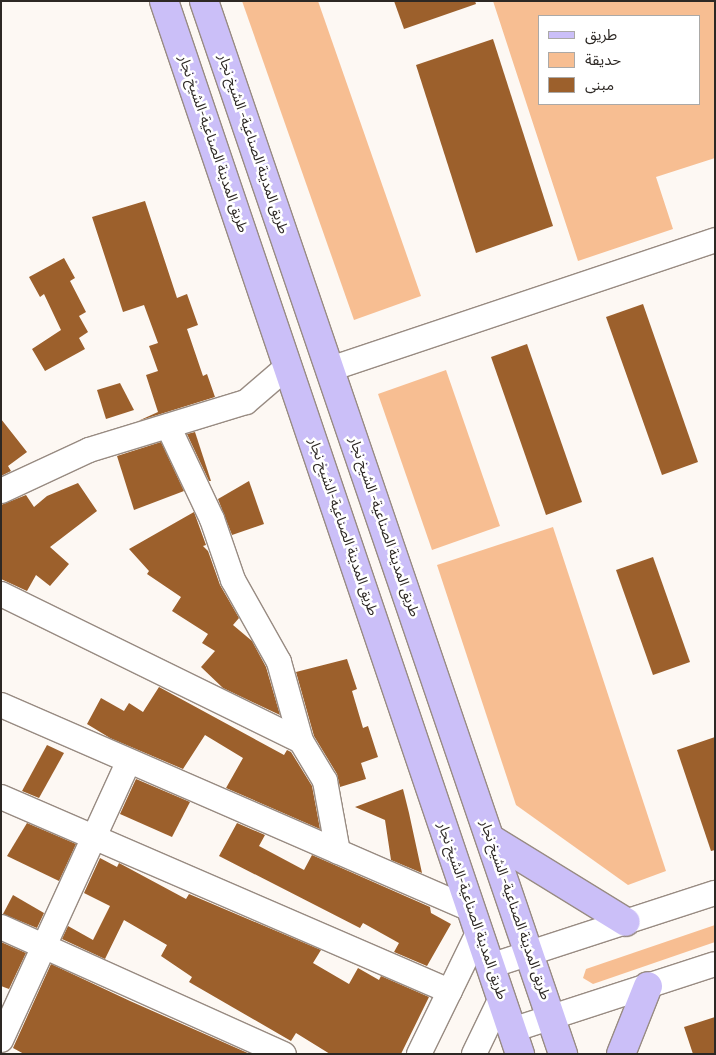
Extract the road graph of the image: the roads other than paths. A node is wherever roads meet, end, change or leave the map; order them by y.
1 (164, 1) edge
2 (204, 1) edge
3 (715, 240) edge
4 (288, 366) junction
5 (330, 369) junction
6 (168, 426) junction
7 (1, 491) edge
8 (1, 594) edge
9 (1, 705) edge
10 (301, 741) junction
11 (128, 762) junction
12 (1, 797) edge
13 (93, 839) junction
14 (491, 839) junction
15 (338, 852) junction
16 (715, 893) edge
17 (476, 920) junction
18 (626, 922) junction
19 (1, 927) edge
20 (44, 947) junction
21 (531, 954) junction
22 (715, 964) edge
23 (490, 966) junction
24 (648, 986) junction
25 (450, 991) junction
26 (501, 998) junction
27 (552, 1018) junction
28 (1, 1040) edge
29 (516, 1042) edge
30 (284, 1054) edge
31 (419, 1054) edge
32 (474, 1054) edge
33 (563, 1054) edge
34 (621, 1054) edge

1 - 4 main road, طريق المدينة الصناعية-الشيخ نجار
2 - 5 main road, طريق المدينة الصناعية- الشيخ نجار
3 - 5 street
4 - 6 street
4 - 17 main road, طريق المدينة الصناعية-الشيخ نجار
5 - 14 main road, طريق المدينة الصناعية- الشيخ نجار
6 - 7 street
6 - 10 street
8 - 10 street
9 - 11 street
10 - 15 street
11 - 13 street
11 - 15 street
12 - 13 street
13 - 20 street
13 - 25 street
14 - 18 main road
14 - 21 main road, طريق المدينة الصناعية- الشيخ نجار
15 - 17 street
16 - 18 street
17 - 23 main road, طريق المدينة الصناعية-الشيخ نجار
17 - 25 street
18 - 21 street
19 - 20 street
20 - 28 street
20 - 30 street
21 - 23 street
21 - 27 main road, طريق المدينة الصناعية- الشيخ نجار
22 - 24 street
23 - 26 main road, طريق المدينة الصناعية-الشيخ نجار
24 - 27 street
24 - 34 main road
25 - 31 street
26 - 29 main road, طريق المدينة الصناعية-الشيخ نجار
26 - 32 street
27 - 29 street
27 - 33 main road, طريق المدينة الصناعية- الشيخ نجار

